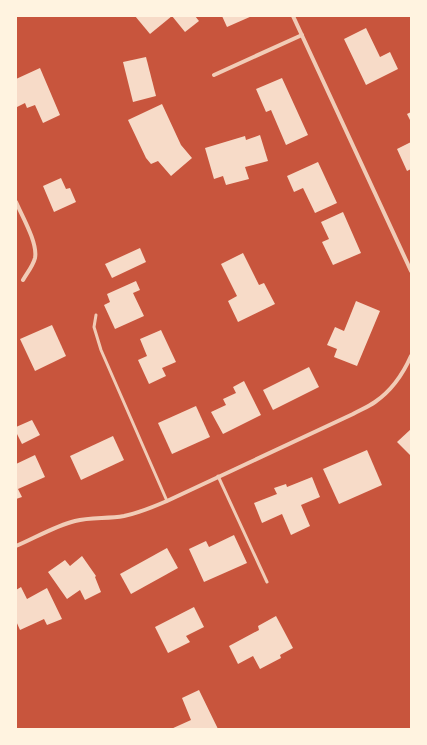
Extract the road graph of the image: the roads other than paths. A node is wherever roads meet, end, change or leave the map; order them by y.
1 (293, 16) edge
2 (302, 35) junction
3 (214, 75) dead end
4 (16, 202) edge
5 (411, 271) edge
6 (23, 280) dead end
7 (96, 315) dead end
8 (411, 356) edge
9 (218, 476) junction
10 (167, 501) junction
11 (16, 546) edge
12 (268, 582) dead end

1 - 2 street
2 - 3 street
2 - 5 street
4 - 6 street
7 - 10 lane
8 - 9 street
9 - 10 street
9 - 12 lane
10 - 11 street

